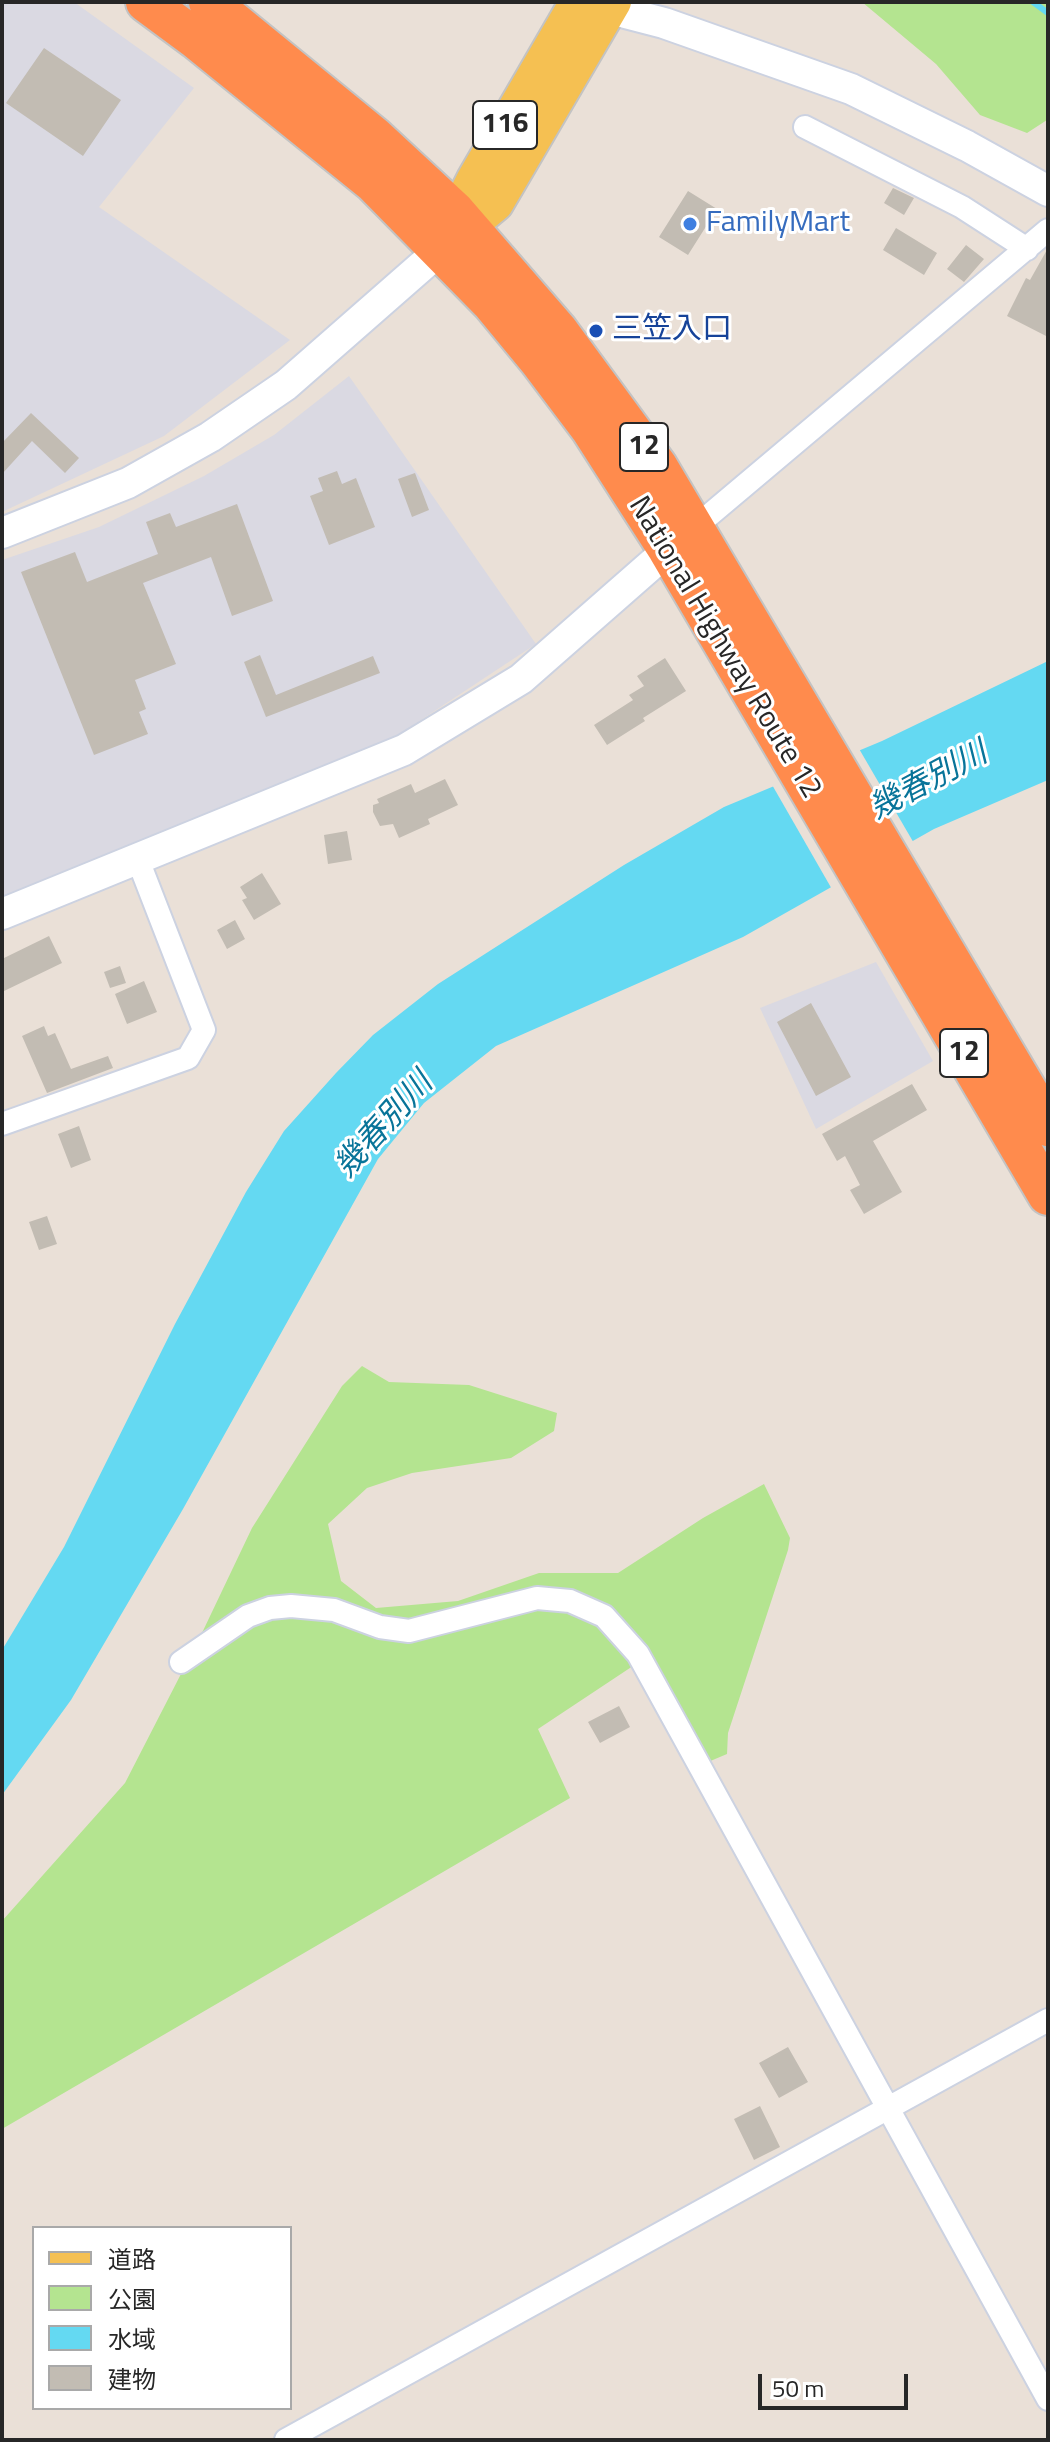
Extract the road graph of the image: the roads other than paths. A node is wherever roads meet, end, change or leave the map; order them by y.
1 (146, 2) edge
2 (209, 2) edge
3 (596, 4) edge
4 (805, 127) dead end
5 (1048, 191) edge
6 (463, 220) junction
7 (1048, 230) edge
8 (1027, 249) junction
9 (439, 251) junction
10 (2, 533) edge
11 (681, 538) junction
12 (138, 860) junction
13 (896, 902) junction
14 (2, 914) edge
15 (2, 1124) edge
16 (1048, 1126) edge
17 (1048, 1195) edge
18 (181, 1662) dead end
19 (1048, 2020) edge
20 (888, 2108) junction
21 (1048, 2399) edge
22 (286, 2440) edge

1 - 9 highway, National Highway Route 12 / 12
2 - 6 highway, National Highway Route 12 / 12
3 - 5 street
3 - 6 main road, 116
4 - 8 street
6 - 9 main road, 116
6 - 11 highway, National Highway Route 12 / 12
7 - 8 street
8 - 11 street
9 - 10 street
9 - 11 highway, National Highway Route 12 / 12
11 - 12 street
11 - 13 highway, National Highway Route 12 / 12
12 - 14 street
12 - 15 street
13 - 16 highway, National Highway Route 12 / 12
13 - 17 highway, National Highway Route 12 / 12
18 - 20 street
19 - 20 street
20 - 21 street
20 - 22 street

